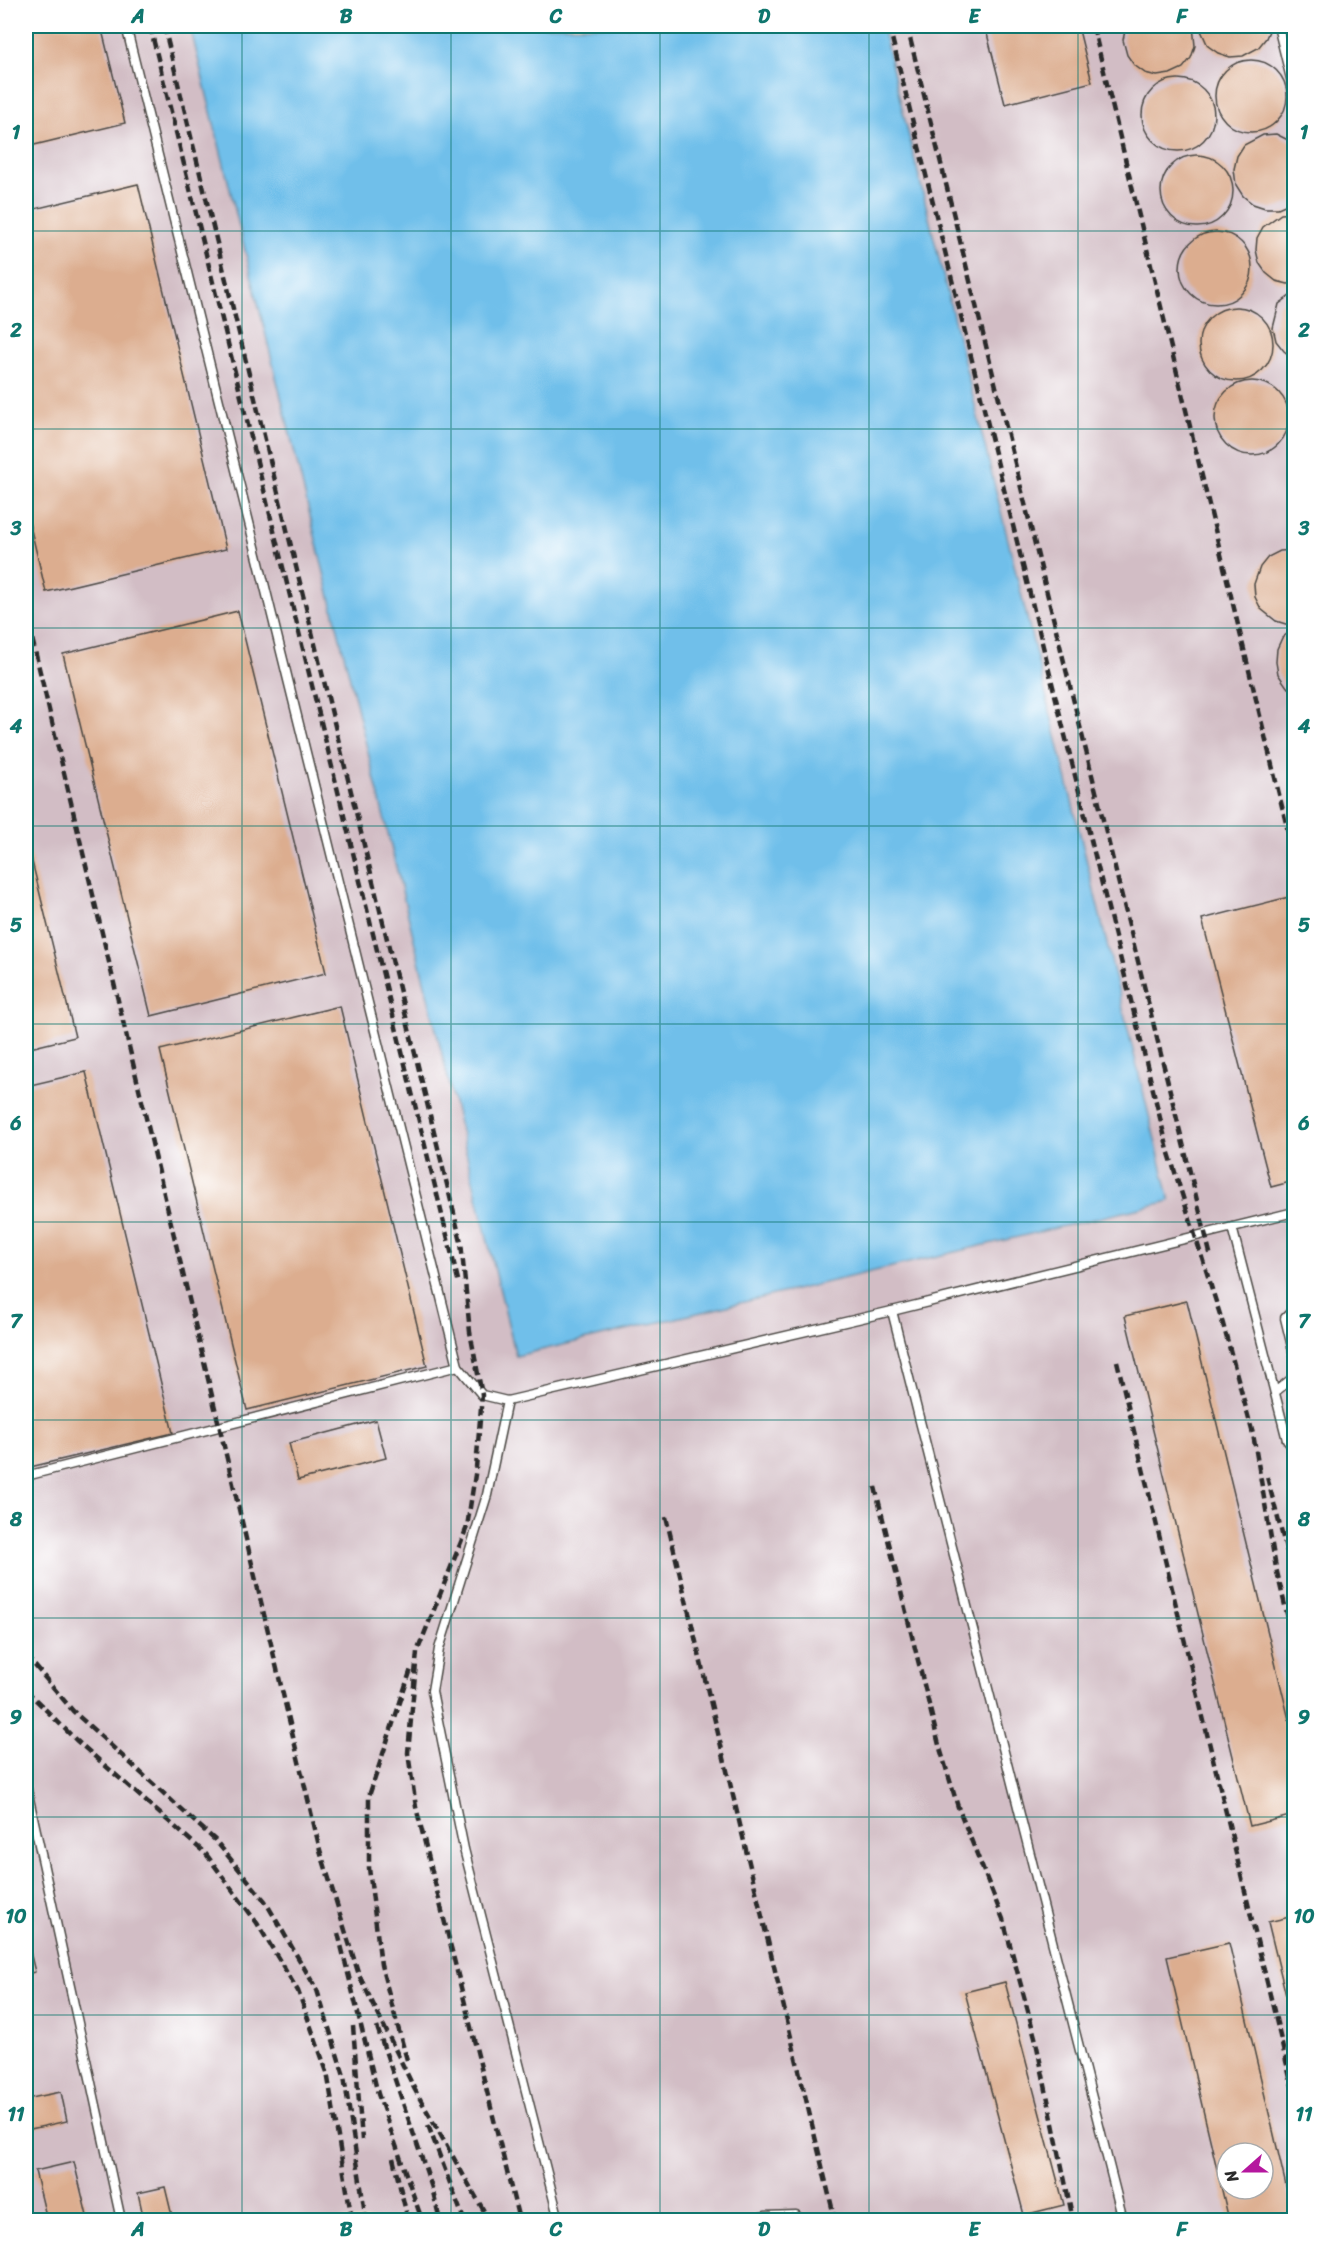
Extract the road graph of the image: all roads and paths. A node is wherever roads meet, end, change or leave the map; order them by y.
1 (126, 26) edge
2 (1278, 26) edge
3 (1294, 91) edge
4 (1294, 1212) edge
5 (1232, 1227) junction
6 (1294, 1310) edge
7 (892, 1311) junction
8 (1294, 1355) edge
9 (458, 1366) junction
10 (1294, 1377) edge
11 (1275, 1392) junction
12 (507, 1401) junction
13 (1294, 1449) edge
14 (26, 1476) edge
15 (26, 1785) edge
16 (121, 2220) edge
17 (559, 2220) edge
18 (749, 2220) edge
19 (800, 2220) edge
20 (1123, 2220) edge

1 - 9 lane
2 - 3 lane
4 - 5 lane
5 - 7 lane
5 - 11 lane
6 - 8 lane
7 - 12 lane
7 - 20 lane
9 - 12 lane
9 - 14 lane
10 - 11 lane
11 - 13 lane
12 - 17 lane
15 - 16 lane
18 - 19 lane

